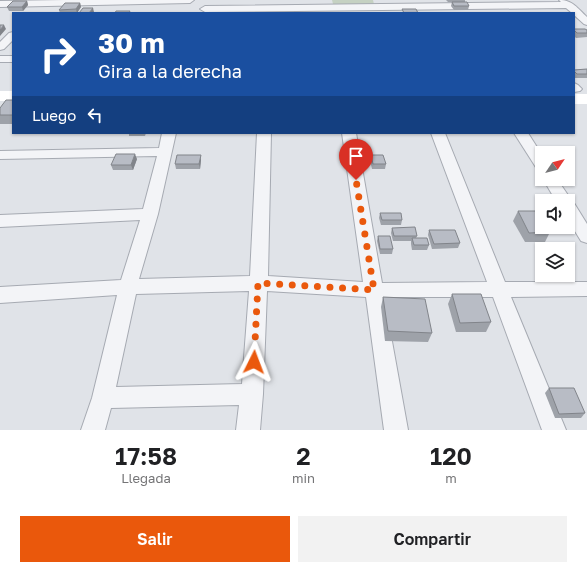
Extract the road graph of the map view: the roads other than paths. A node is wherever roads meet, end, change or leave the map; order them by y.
1 (190, 0) edge
2 (41, 2) edge
3 (566, 2) edge
4 (500, 3) edge
5 (0, 4) edge
6 (388, 6) edge
7 (448, 6) edge
8 (205, 7) edge
9 (267, 7) edge
10 (328, 7) edge
11 (33, 12) edge
12 (508, 12) edge
13 (587, 22) edge
14 (11, 31) edge
15 (0, 47) edge
16 (0, 59) edge
17 (12, 59) edge
18 (0, 96) edge
19 (12, 96) edge
20 (12, 105) edge
21 (0, 106) edge
22 (169, 134) edge
23 (264, 134) edge
24 (349, 134) edge
25 (438, 134) edge
26 (522, 134) edge
27 (164, 152) junction
28 (0, 155) edge
29 (535, 155) edge
30 (150, 214) junction
31 (575, 218) edge
32 (0, 220) edge
33 (587, 237) edge
34 (258, 283) junction
35 (128, 287) junction
36 (587, 289) edge
37 (374, 290) junction
38 (498, 290) junction
39 (0, 295) edge
40 (252, 394) junction
41 (103, 398) junction
42 (92, 430) edge
43 (248, 430) edge
44 (396, 430) edge
45 (554, 430) edge

1 - 2 street
2 - 5 street
2 - 11 street
3 - 4 street
3 - 13 street
4 - 7 street
4 - 12 street
6 - 7 street
6 - 10 street
8 - 9 street
9 - 10 street
14 - 15 street
16 - 17 street
18 - 19 main road
20 - 21 main road
22 - 27 street
23 - 34 street
24 - 37 street
25 - 38 street
26 - 29 street
27 - 28 street
27 - 30 street
30 - 32 street
30 - 35 street
31 - 33 street
34 - 35 street
34 - 37 street
34 - 40 street
35 - 39 street
35 - 41 street
36 - 38 street
37 - 38 street
37 - 44 street
38 - 45 street
40 - 41 street
40 - 43 street
41 - 42 street

